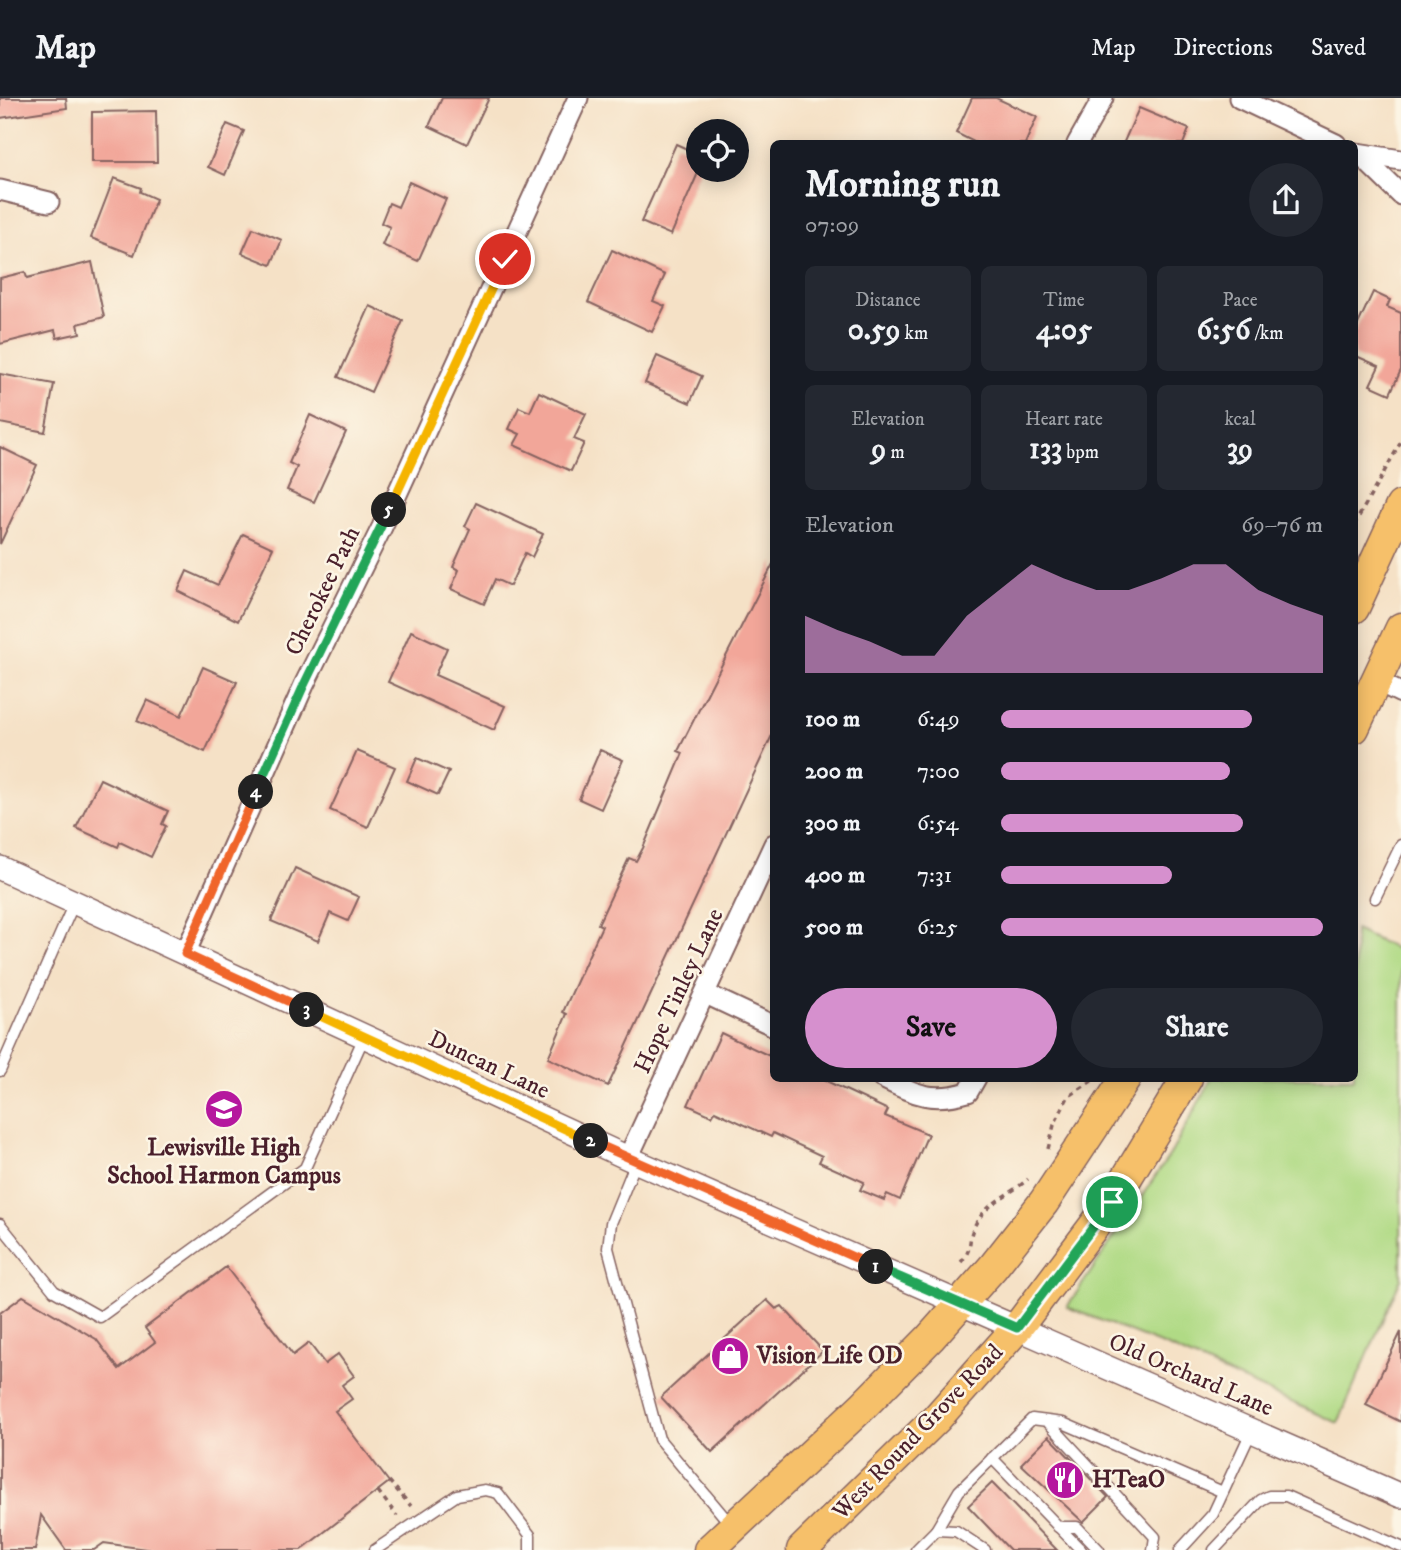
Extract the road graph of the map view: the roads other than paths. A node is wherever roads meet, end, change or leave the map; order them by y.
1 (578, 98) edge
2 (1103, 98) edge
3 (1239, 98) edge
4 (1079, 140) edge
5 (1328, 140) edge
6 (1358, 153) edge
7 (1358, 154) edge
8 (1401, 160) edge
9 (0, 190) edge
10 (1401, 195) edge
11 (49, 202) dead end
12 (1401, 506) edge
13 (1358, 599) edge
14 (1401, 628) edge
15 (1389, 687) edge
16 (1358, 723) edge
17 (1401, 845) edge
18 (770, 853) edge
19 (0, 868) edge
20 (1375, 898) dead end
21 (74, 903) junction
22 (185, 954) junction
23 (706, 994) junction
24 (770, 1024) edge
25 (365, 1037) junction
26 (0, 1071) edge
27 (891, 1082) edge
28 (974, 1082) edge
29 (1123, 1082) edge
30 (1185, 1082) edge
31 (632, 1160) junction
32 (0, 1224) edge
33 (960, 1303) junction
34 (1023, 1319) junction
35 (1048, 1422) junction
36 (1252, 1430) junction
37 (992, 1458) junction
38 (1223, 1492) junction
39 (1401, 1496) edge
40 (1059, 1527) junction
41 (733, 1528) junction
42 (936, 1530) junction
43 (1401, 1547) edge
44 (375, 1550) edge
45 (530, 1550) edge
46 (709, 1550) edge
47 (802, 1550) edge
48 (916, 1550) edge
49 (985, 1550) edge
50 (1082, 1550) edge
51 (1099, 1550) edge
52 (1153, 1550) edge
53 (1180, 1550) edge
54 (1214, 1550) edge

1 - 22 street, Cherokee Path
2 - 4 street
3 - 5 street
6 - 8 street
7 - 10 street
9 - 11 street
12 - 13 main road
14 - 15 main road
15 - 16 main road
17 - 20 lane
18 - 23 street, Hope Tinley Lane
19 - 21 street, Duncan Lane
21 - 22 street, Duncan Lane
21 - 26 lane
22 - 25 street, Duncan Lane
23 - 24 street
23 - 31 street, Hope Tinley Lane
25 - 31 street, Duncan Lane
25 - 32 lane
27 - 28 street
29 - 33 main road
30 - 34 main road, West Round Grove Road
31 - 33 street, Duncan Lane
31 - 41 lane
33 - 34 street, Old Orchard Lane
33 - 41 main road
34 - 36 street, Old Orchard Lane
34 - 47 main road, West Round Grove Road
35 - 37 lane
35 - 38 lane
35 - 52 lane
36 - 38 lane
36 - 39 street, Old Orchard Lane
37 - 40 lane
37 - 42 lane
38 - 53 lane
40 - 50 lane
40 - 51 lane
41 - 46 main road
42 - 48 lane
42 - 49 lane
43 - 54 lane
44 - 45 lane

